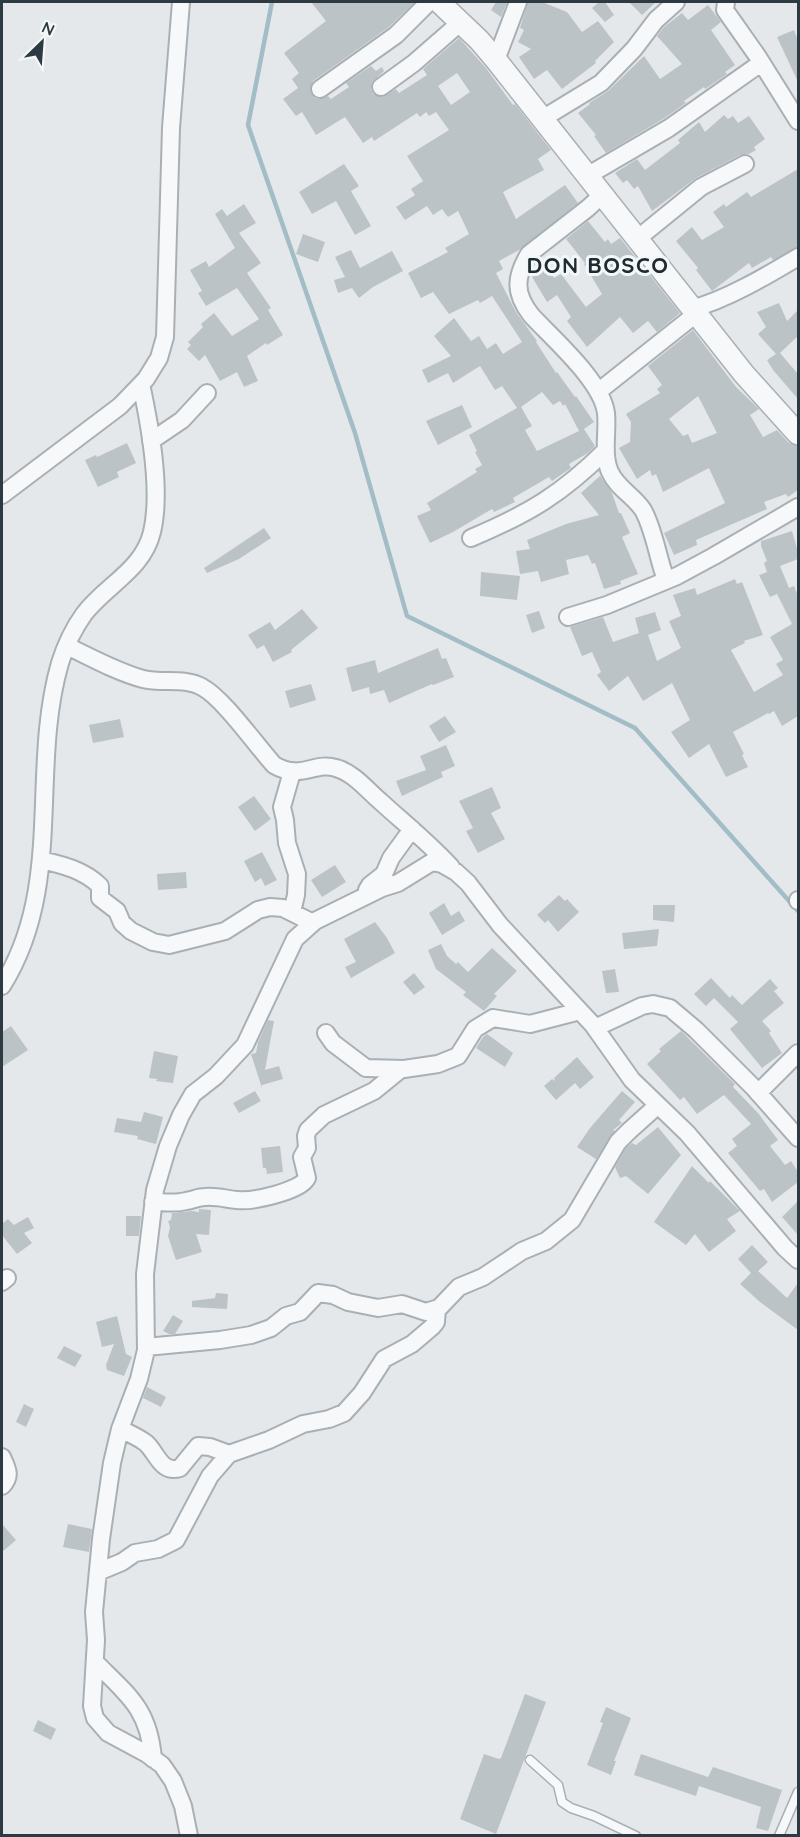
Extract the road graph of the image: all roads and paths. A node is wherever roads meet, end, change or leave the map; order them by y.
1 (182, 2) edge
2 (429, 2) edge
3 (439, 2) edge
4 (518, 2) edge
5 (676, 2) edge
6 (726, 2) edge
7 (461, 22) junction
8 (496, 60) junction
9 (761, 63) junction
10 (381, 87) dead end
11 (320, 89) dead end
12 (792, 97) edge
13 (542, 119) junction
14 (798, 121) edge
15 (745, 164) dead end
16 (587, 176) junction
17 (602, 195) junction
18 (637, 239) junction
19 (798, 257) edge
20 (694, 311) junction
21 (141, 384) junction
22 (599, 391) junction
23 (207, 393) dead end
24 (798, 434) edge
25 (151, 441) junction
26 (606, 450) junction
27 (2, 495) edge
28 (797, 513) edge
29 (471, 538) dead end
30 (666, 580) junction
31 (568, 617) dead end
32 (67, 646) junction
33 (292, 772) junction
34 (412, 829) junction
35 (41, 860) junction
36 (456, 872) junction
37 (366, 896) junction
38 (292, 912) junction
39 (313, 923) junction
40 (2, 986) edge
41 (580, 1011) junction
42 (595, 1028) junction
43 (326, 1033) dead end
44 (798, 1053) edge
45 (401, 1069) junction
46 (758, 1093) junction
47 (658, 1105) junction
48 (798, 1138) edge
49 (153, 1202) junction
50 (798, 1260) edge
51 (437, 1309) junction
52 (146, 1347) junction
53 (120, 1429) junction
54 (229, 1454) junction
55 (2, 1457) edge
56 (2, 1486) edge
57 (98, 1572) junction
58 (95, 1662) junction
59 (153, 1759) junction
60 (530, 1760) dead end
61 (798, 1792) edge
62 (189, 1836) edge
63 (636, 1836) edge
64 (779, 1836) edge

1 - 21 street
2 - 11 street
3 - 7 street
4 - 8 street
5 - 13 street
6 - 9 street
7 - 8 street
7 - 10 street
8 - 13 street
9 - 12 street
9 - 16 street
12 - 14 street
13 - 16 street
15 - 18 street
16 - 17 street
17 - 18 street
17 - 22 street
18 - 20 street
19 - 20 street
20 - 22 street
20 - 24 street
21 - 25 street
21 - 27 street
22 - 26 street
23 - 25 street
25 - 32 street
26 - 29 street
26 - 30 street
28 - 30 street
30 - 31 street
32 - 33 street
32 - 35 street
33 - 34 street
33 - 38 street
34 - 36 street
34 - 37 street
35 - 38 street
35 - 40 street
36 - 37 street
36 - 41 street
37 - 39 street
38 - 39 street
39 - 49 street
41 - 42 street
41 - 45 street
42 - 46 street
42 - 47 street
43 - 45 street
44 - 46 street
45 - 49 street
46 - 48 street
47 - 50 street
47 - 51 street
49 - 52 street
51 - 52 street
51 - 54 street
52 - 53 street
53 - 54 street
53 - 57 street
54 - 57 street
55 - 56 street
57 - 58 street
58 - 59 street
58 - 59 street
59 - 62 street
60 - 63 lane
61 - 64 lane

